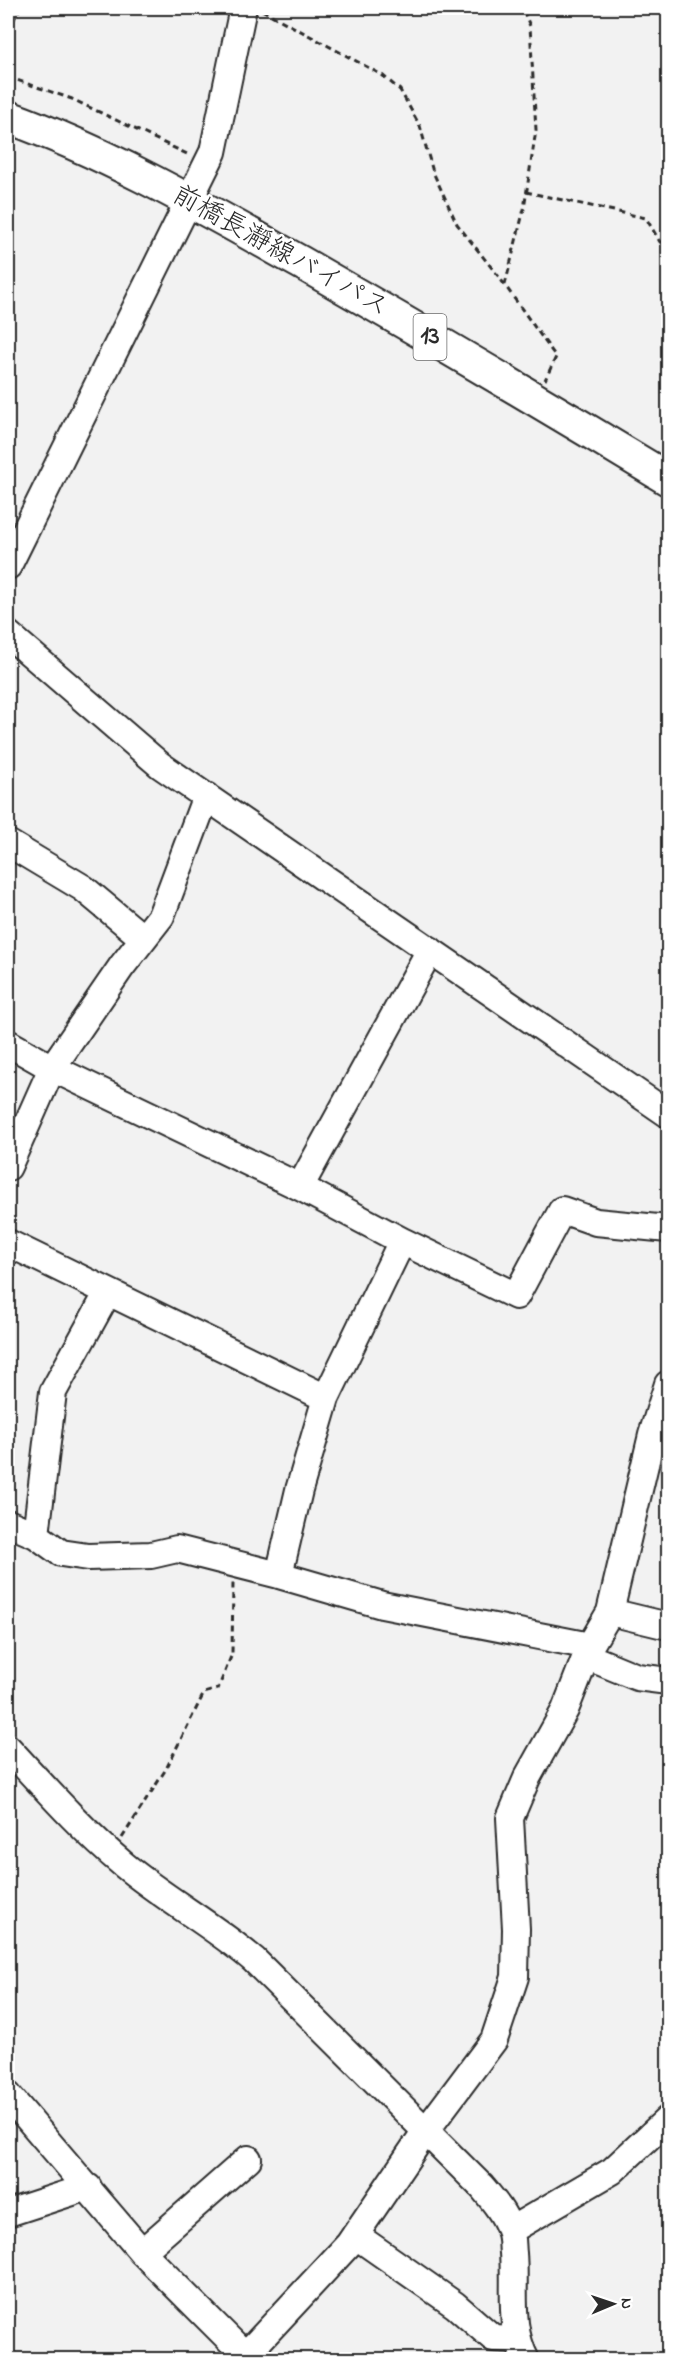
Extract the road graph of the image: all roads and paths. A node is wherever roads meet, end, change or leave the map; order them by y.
1 (20, 8) edge
2 (243, 8) edge
3 (257, 8) edge
4 (522, 8) edge
5 (8, 30) edge
6 (8, 77) edge
7 (8, 117) edge
8 (207, 164) junction
9 (526, 192) junction
10 (189, 200) junction
11 (669, 243) edge
12 (505, 285) junction
13 (535, 400) junction
14 (669, 479) edge
15 (8, 566) edge
16 (8, 634) edge
17 (206, 796) junction
18 (8, 843) edge
19 (143, 939) junction
20 (430, 950) junction
21 (8, 1043) edge
22 (52, 1068) junction
23 (669, 1114) edge
24 (8, 1167) edge
25 (300, 1187) junction
26 (669, 1229) edge
27 (402, 1241) junction
28 (8, 1243) edge
29 (108, 1292) junction
30 (669, 1384) edge
31 (326, 1398) junction
32 (8, 1523) edge
33 (36, 1535) junction
34 (234, 1563) junction
35 (279, 1575) junction
36 (610, 1612) junction
37 (669, 1626) edge
38 (588, 1651) junction
39 (669, 1682) edge
40 (8, 1748) edge
41 (112, 1854) junction
42 (8, 2095) edge
43 (669, 2119) edge
44 (425, 2132) junction
45 (248, 2160) dead end
46 (88, 2187) junction
47 (8, 2213) edge
48 (511, 2230) junction
49 (355, 2235) junction
50 (142, 2252) junction
51 (522, 2349) edge
52 (243, 2357) edge

1 - 5 path
2 - 8 street
3 - 12 path
4 - 9 path
6 - 8 path
7 - 10 main road, 前橋長瀞線バイパス / 13
8 - 10 street
9 - 11 path
9 - 12 path
10 - 13 main road, 前橋長瀞線バイパス / 13
10 - 15 street
12 - 13 path
13 - 14 main road, 前橋長瀞線バイパス / 13
16 - 17 street
17 - 19 street
17 - 20 street
18 - 19 street
19 - 22 street
20 - 23 street
20 - 25 street
21 - 22 street
22 - 24 street
22 - 25 street
25 - 27 street
26 - 27 street
27 - 31 street
28 - 29 street
29 - 31 street
29 - 33 street
30 - 36 street
31 - 35 street
32 - 33 street
33 - 34 street
34 - 35 street
34 - 41 path
35 - 38 street
36 - 37 street
36 - 38 street
38 - 39 street
38 - 44 street
40 - 41 street
41 - 44 street
42 - 46 street
43 - 48 street
44 - 48 street
44 - 49 street
45 - 50 street
46 - 47 street
46 - 50 street
48 - 51 street
49 - 51 street
49 - 52 street
50 - 52 street

